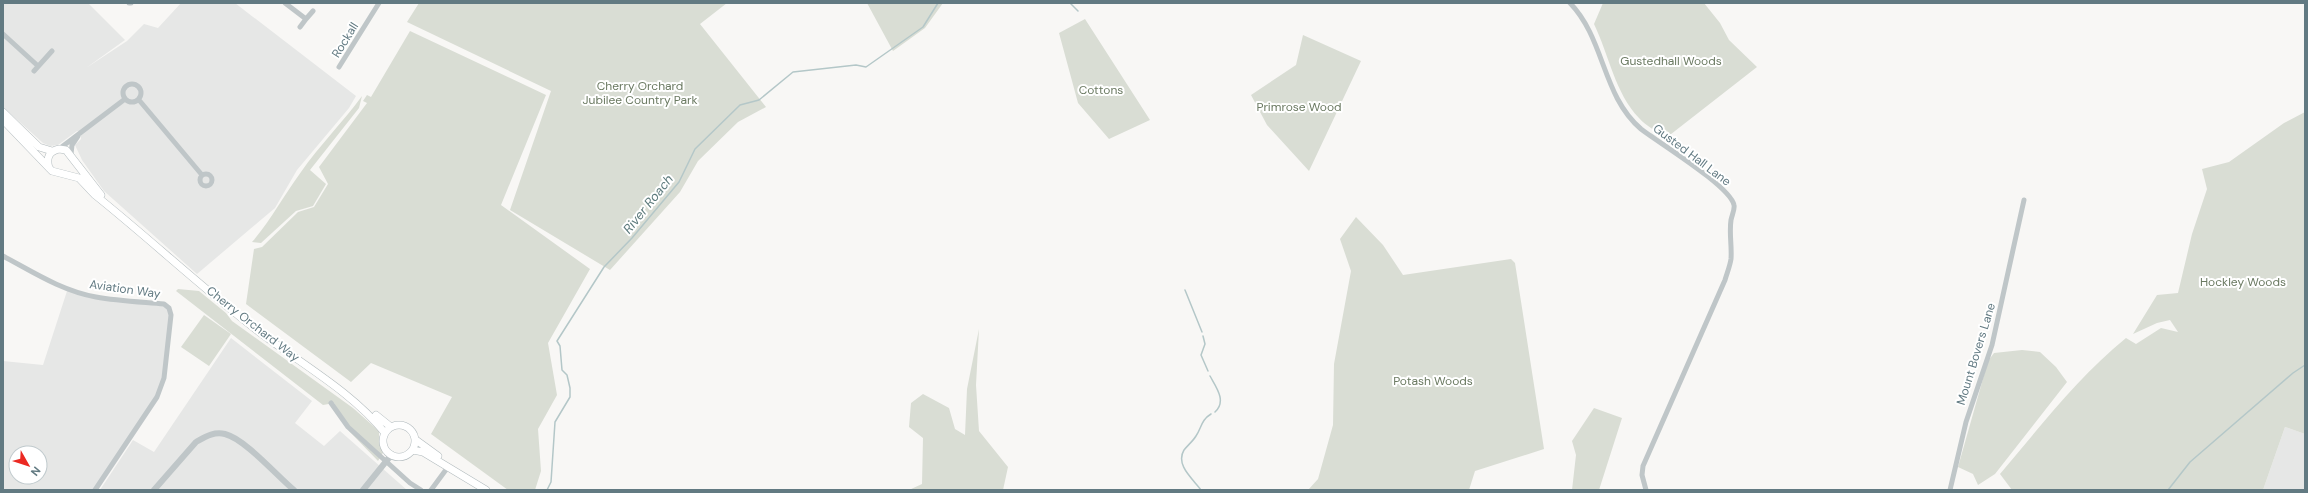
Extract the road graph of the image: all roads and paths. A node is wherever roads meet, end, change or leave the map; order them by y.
1 (285, 3) edge
2 (379, 3) edge
3 (1570, 3) edge
4 (313, 11) dead end
5 (306, 19) junction
6 (300, 28) dead end
7 (3, 34) edge
8 (52, 51) dead end
9 (38, 66) junction
10 (339, 67) dead end
11 (34, 71) dead end
12 (125, 99) junction
13 (139, 100) junction
14 (3, 112) edge
15 (3, 120) edge
16 (81, 132) junction
17 (56, 150) junction
18 (72, 156) junction
19 (49, 168) junction
20 (62, 174) junction
21 (202, 175) dead end
22 (2024, 200) dead end
23 (121, 216) junction
24 (3, 256) edge
25 (338, 389) junction
26 (331, 403) dead end
27 (390, 427) junction
28 (385, 433) junction
29 (416, 440) junction
30 (413, 450) junction
31 (392, 454) junction
32 (386, 462) junction
33 (448, 467) junction
34 (464, 475) junction
35 (95, 490) edge
36 (154, 490) edge
37 (294, 490) edge
38 (363, 490) edge
39 (421, 490) edge
40 (431, 490) edge
41 (486, 490) edge
42 (1646, 490) edge
43 (1950, 490) edge

1 - 5 street
2 - 10 street, Rockall
3 - 42 street, Gusted Hall Lane
4 - 5 street
5 - 6 street
7 - 9 street
8 - 9 street
9 - 11 street
12 - 13 street
12 - 13 street
12 - 16 street
13 - 21 street
14 - 17 main road
15 - 19 main road, Cherry Orchard Way
16 - 17 street
16 - 18 street
17 - 18 main road
17 - 19 main road
18 - 20 main road
18 - 23 main road, Cherry Orchard Way
19 - 20 main road, Cherry Orchard Way
20 - 23 main road, Cherry Orchard Way
22 - 43 street, Mount Bovers Lane
23 - 25 main road, Cherry Orchard Way
24 - 35 street, Aviation Way
25 - 27 main road
25 - 28 main road, Cherry Orchard Way
26 - 32 street
27 - 28 main road
27 - 29 main road
28 - 31 main road
29 - 30 main road
29 - 34 main road
30 - 31 main road
30 - 33 main road
31 - 32 street
32 - 38 street
32 - 39 street
33 - 34 main road
33 - 40 street
34 - 41 main road
36 - 37 street

